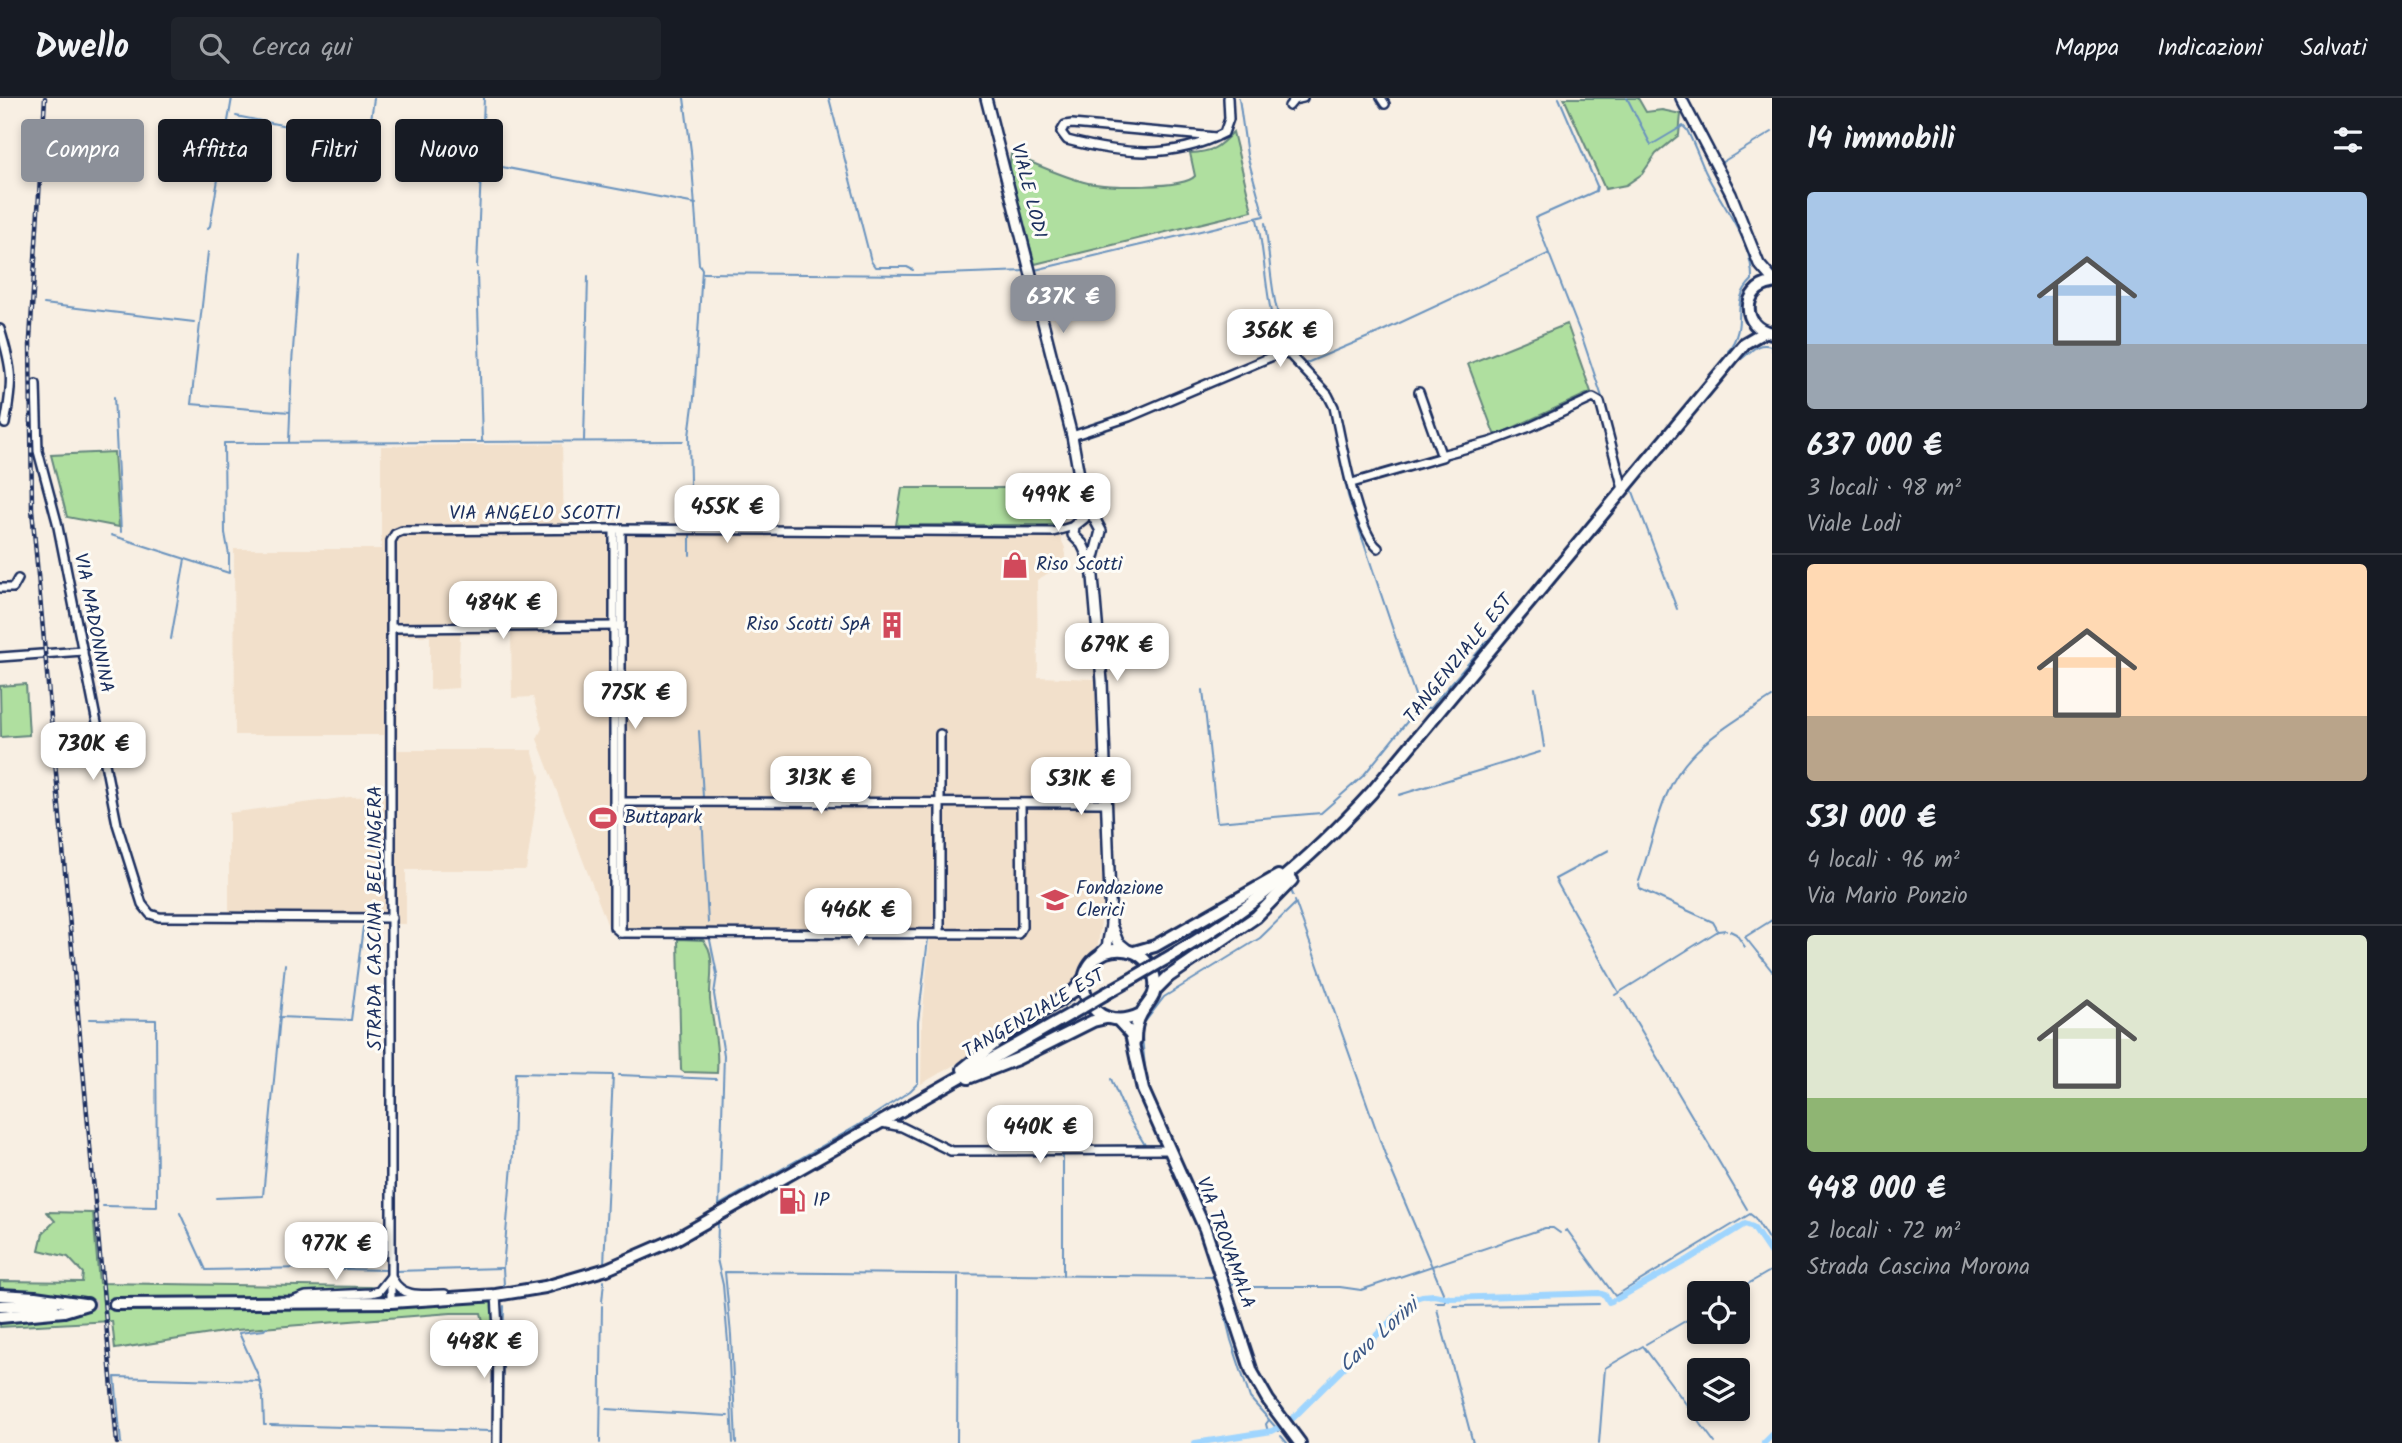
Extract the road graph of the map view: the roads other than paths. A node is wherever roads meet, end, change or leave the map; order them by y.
1 (986, 98) edge
2 (1228, 98) edge
3 (1303, 98) edge
4 (1681, 98) edge
5 (1289, 106) dead end
6 (1188, 134) junction
7 (1216, 137) junction
8 (1188, 148) junction
9 (1759, 264) junction
10 (1772, 281) edge
11 (1754, 291) junction
12 (1751, 320) junction
13 (0, 329) edge
14 (1768, 332) edge
15 (1745, 343) junction
16 (4, 354) edge
17 (36, 384) dead end
18 (1419, 392) dead end
19 (5, 424) dead end
20 (1072, 436) junction
21 (1441, 455) junction
22 (1352, 483) junction
23 (1623, 489) junction
24 (1083, 497) junction
25 (1094, 519) junction
26 (1077, 522) junction
27 (617, 529) junction
28 (1053, 532) junction
29 (395, 534) joint
30 (1098, 539) junction
31 (1079, 541) junction
32 (1378, 548) dead end
33 (1091, 565) junction
34 (18, 579) dead end
35 (0, 589) edge
36 (618, 626) junction
37 (392, 628) junction
38 (83, 651) junction
39 (0, 657) edge
40 (940, 734) dead end
41 (1366, 798) junction
42 (621, 802) junction
43 (940, 803) junction
44 (1107, 803) junction
45 (1021, 804) junction
46 (392, 918) junction
47 (1111, 925) junction
48 (621, 933) junction
49 (940, 934) junction
50 (1132, 951) junction
51 (1095, 959) junction
52 (1085, 976) junction
53 (1155, 990) junction
54 (1140, 1014) junction
55 (1106, 1018) junction
56 (1119, 1021) junction
57 (1134, 1047) junction
58 (949, 1083) junction
59 (898, 1112) junction
60 (879, 1123) junction
61 (902, 1127) junction
62 (1170, 1150) junction
63 (391, 1276) junction
64 (496, 1294) junction
65 (0, 1295) edge
66 (464, 1297) junction
67 (291, 1301) junction
68 (391, 1302) junction
69 (87, 1304) junction
70 (115, 1304) tunnel mouth
71 (0, 1306) edge
72 (0, 1317) edge
73 (497, 1443) edge
74 (1300, 1443) edge

1 - 20 street, VIALE LODI
2 - 7 street
3 - 5 street
4 - 9 street
6 - 7 street
6 - 8 street
6 - 8 street
7 - 8 street
9 - 10 street
9 - 11 street
10 - 11 main road
11 - 12 main road, TANGENZIALE EST
12 - 14 main road, TANGENZIALE EST
12 - 15 main road, TANGENZIALE EST
13 - 16 street
14 - 15 main road, TANGENZIALE EST
15 - 23 main road, TANGENZIALE EST
16 - 19 street
17 - 38 street, VIA MADONNINA
18 - 21 street
20 - 22 street
20 - 24 street, VIALE LODI
21 - 22 street
21 - 23 street
22 - 32 street
23 - 41 main road, TANGENZIALE EST
24 - 25 street, VIALE LODI
24 - 26 street, VIALE LODI
25 - 26 street
25 - 30 street
26 - 28 street, VIA ANGELO SCOTTI
26 - 31 street
27 - 28 street, VIA ANGELO SCOTTI
27 - 29 street, VIA ANGELO SCOTTI
27 - 36 street
28 - 31 street, VIA ANGELO SCOTTI
29 - 37 street, STRADA CASCINA BELLINGERA
30 - 31 street
30 - 33 street
31 - 33 street
33 - 44 street
34 - 35 street
36 - 37 street
36 - 42 street
36 - 48 street
37 - 46 street, STRADA CASCINA BELLINGERA
38 - 39 street
38 - 46 street, VIA MADONNINA
40 - 43 street
41 - 50 main road
41 - 53 main road
41 - 58 main road, TANGENZIALE EST, bridge
42 - 43 street
42 - 48 street
43 - 45 street
43 - 49 street
44 - 45 street
44 - 47 street
45 - 49 street
46 - 63 street, STRADA CASCINA BELLINGERA
47 - 50 street
47 - 51 street
48 - 49 street
50 - 51 main road
50 - 53 main road
51 - 52 main road
52 - 55 main road
52 - 58 main road
53 - 54 main road
54 - 56 main road
54 - 57 main road, VIA TROVAMALA
55 - 56 main road
55 - 58 main road
56 - 57 main road, VIA TROVAMALA
57 - 62 main road, VIA TROVAMALA
58 - 59 main road, TANGENZIALE EST
59 - 60 main road, TANGENZIALE EST
59 - 61 street
60 - 61 street
60 - 64 main road, TANGENZIALE EST
61 - 62 street
62 - 74 main road, VIA TROVAMALA
63 - 66 street
63 - 67 street
63 - 68 street, STRADA CASCINA BELLINGERA
64 - 66 main road, TANGENZIALE EST
64 - 73 street
65 - 69 main road
66 - 68 main road, TANGENZIALE EST
67 - 68 main road, TANGENZIALE EST
67 - 70 main road, TANGENZIALE EST
69 - 71 main road
69 - 72 main road

